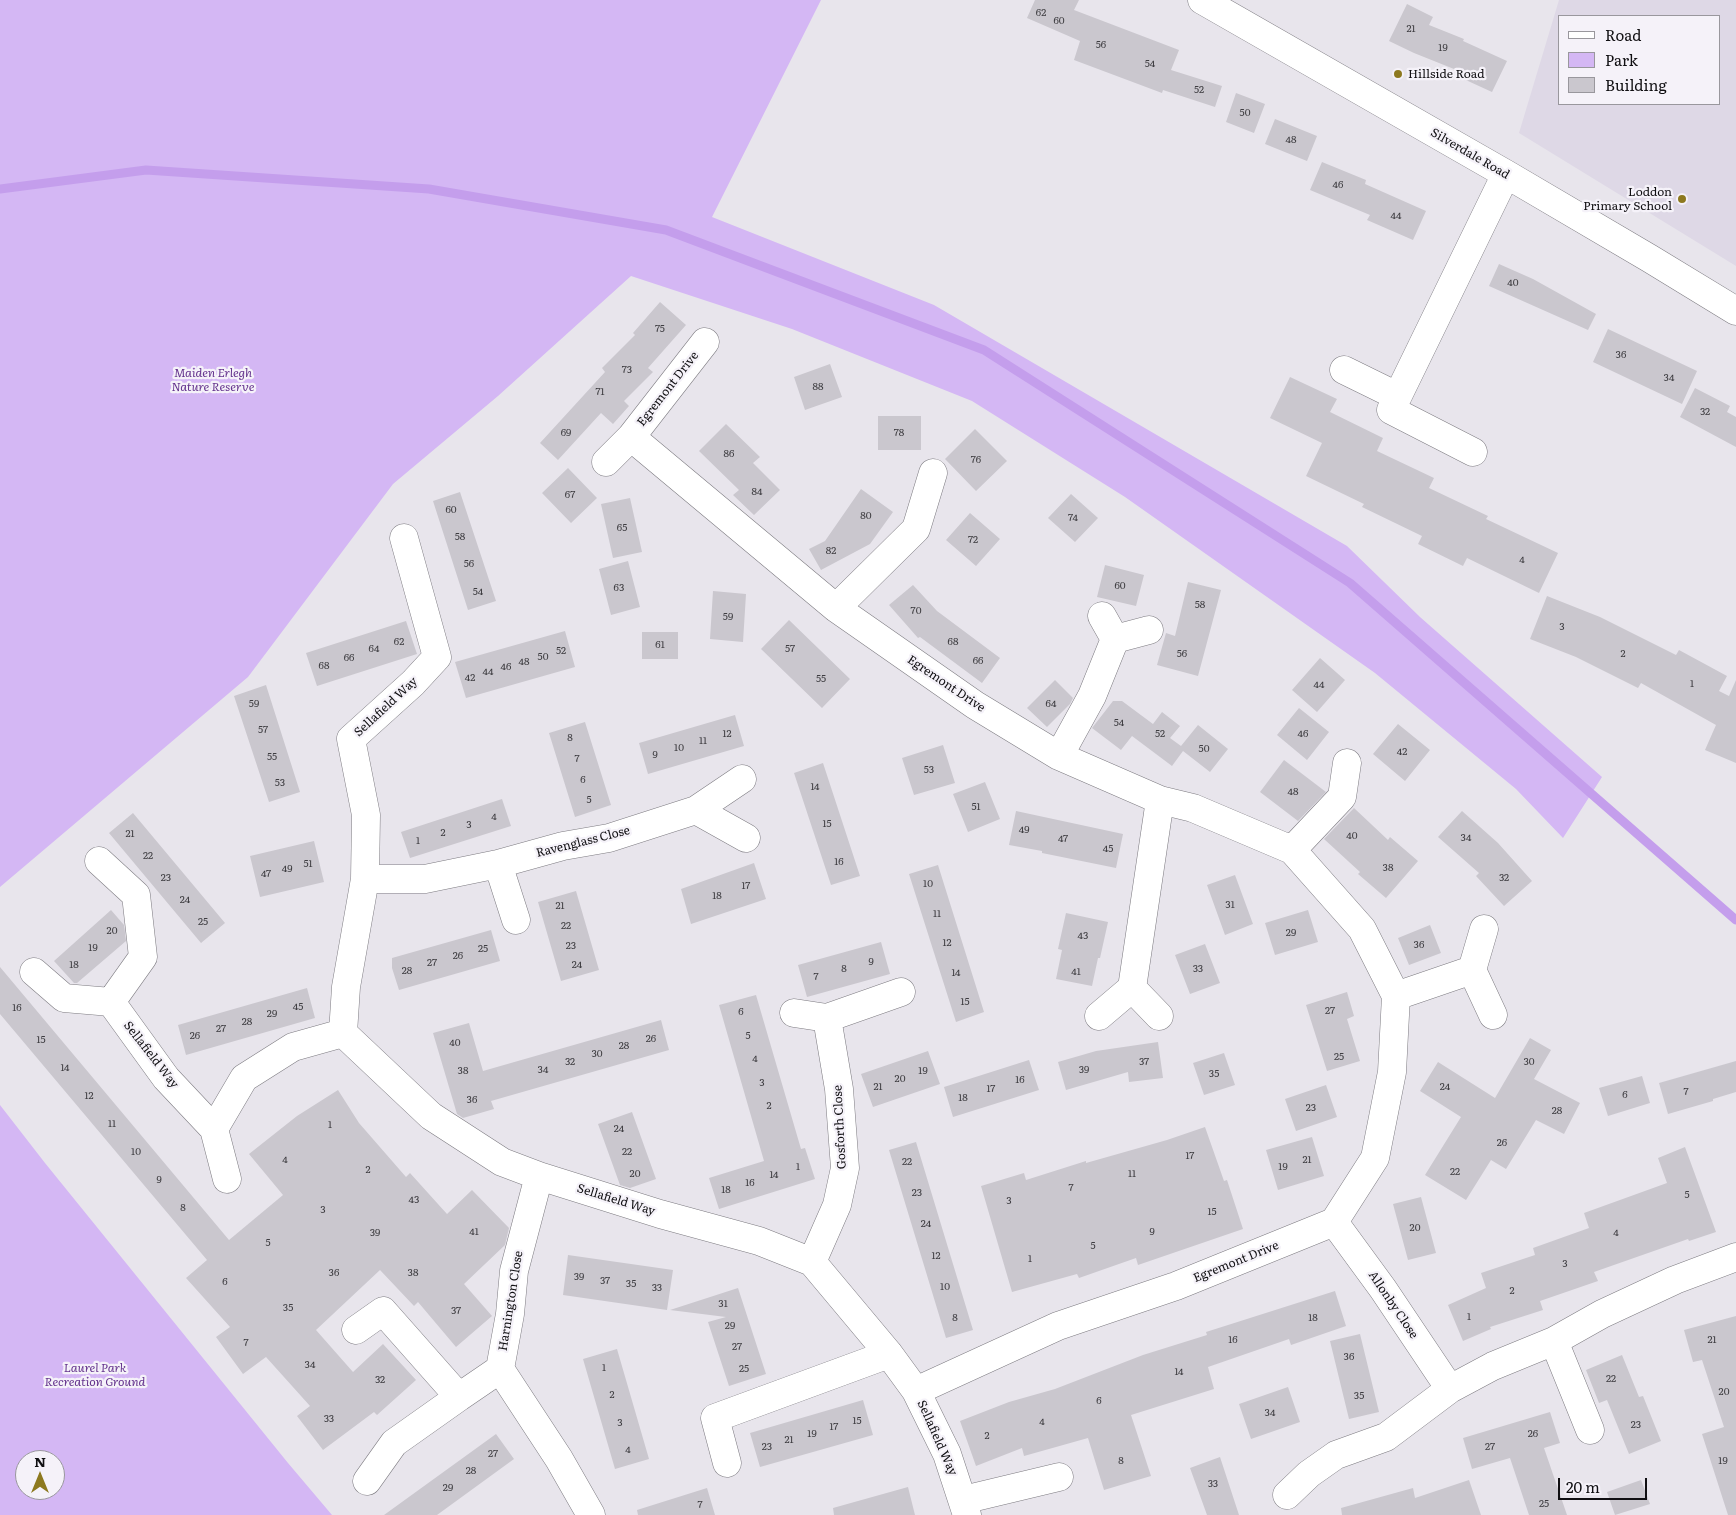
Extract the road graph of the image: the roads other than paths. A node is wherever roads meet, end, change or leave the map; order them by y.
1 (1202, 0) edge
2 (1232, 8) edge
3 (1506, 174) junction
4 (1736, 311) edge
5 (705, 342) dead end
6 (1344, 370) dead end
7 (1397, 396) junction
8 (631, 437) junction
9 (1473, 452) dead end
10 (606, 462) dead end
11 (932, 473) dead end
12 (404, 538) dead end
13 (836, 608) junction
14 (1148, 630) dead end
15 (1059, 756) junction
16 (1347, 763) dead end
17 (742, 779) dead end
18 (1160, 800) junction
19 (696, 810) junction
20 (746, 838) dead end
21 (1292, 850) junction
22 (100, 861) dead end
23 (498, 864) junction
24 (365, 879) junction
25 (516, 920) dead end
26 (1484, 929) dead end
27 (1472, 970) junction
28 (34, 972) dead end
29 (1132, 988) junction
30 (901, 992) dead end
31 (1396, 996) junction
32 (110, 1002) junction
33 (794, 1013) dead end
34 (1493, 1015) dead end
35 (1099, 1016) dead end
36 (1159, 1016) dead end
37 (826, 1018) junction
38 (343, 1033) junction
39 (214, 1129) junction
40 (539, 1176) junction
41 (227, 1179) dead end
42 (1334, 1222) junction
43 (1736, 1257) edge
44 (812, 1262) junction
45 (356, 1330) dead end
46 (1554, 1341) junction
47 (889, 1354) junction
48 (500, 1369) junction
49 (1450, 1389) junction
50 (916, 1391) junction
51 (459, 1397) junction
52 (1590, 1430) dead end
53 (727, 1463) dead end
54 (1059, 1477) dead end
55 (367, 1481) dead end
56 (1288, 1495) dead end
57 (965, 1508) edge
58 (591, 1515) edge

1 - 2 street, Silverdale Road
2 - 3 street, Silverdale Road
3 - 4 street, Silverdale Road
3 - 7 street
5 - 8 street, Egremont Drive
6 - 7 street
7 - 9 street
8 - 10 street, Egremont Drive
8 - 13 street, Egremont Drive
11 - 13 street
12 - 24 street, Sellafield Way
13 - 15 street, Egremont Drive
14 - 15 street
15 - 18 street, Egremont Drive
16 - 21 street
17 - 19 street, Ravenglass Close
18 - 21 street, Egremont Drive
18 - 29 street
19 - 20 street
19 - 23 street, Ravenglass Close
21 - 31 street, Egremont Drive
22 - 32 street
23 - 24 street, Ravenglass Close
23 - 25 street
24 - 38 street, Sellafield Way
26 - 27 street
27 - 31 street
27 - 34 street
28 - 32 street
29 - 35 street
29 - 36 street
30 - 37 street
31 - 42 street, Egremont Drive
32 - 39 street, Sellafield Way
33 - 37 street
37 - 44 street, Gosforth Close
38 - 39 street
38 - 40 street, Sellafield Way
39 - 41 street, Sellafield Way
40 - 44 street, Sellafield Way
40 - 48 street, Harnington Close
42 - 49 street, Allonby Close
42 - 50 street, Egremont Drive
43 - 46 street
44 - 47 street, Sellafield Way
45 - 51 street
46 - 49 street
46 - 52 street
47 - 50 street, Sellafield Way
47 - 53 street
48 - 51 street, Harnington Close
48 - 58 street, Harnington Close
49 - 56 street
50 - 57 street, Sellafield Way
51 - 55 street, Harnington Close
54 - 57 street, Sellafield Way

